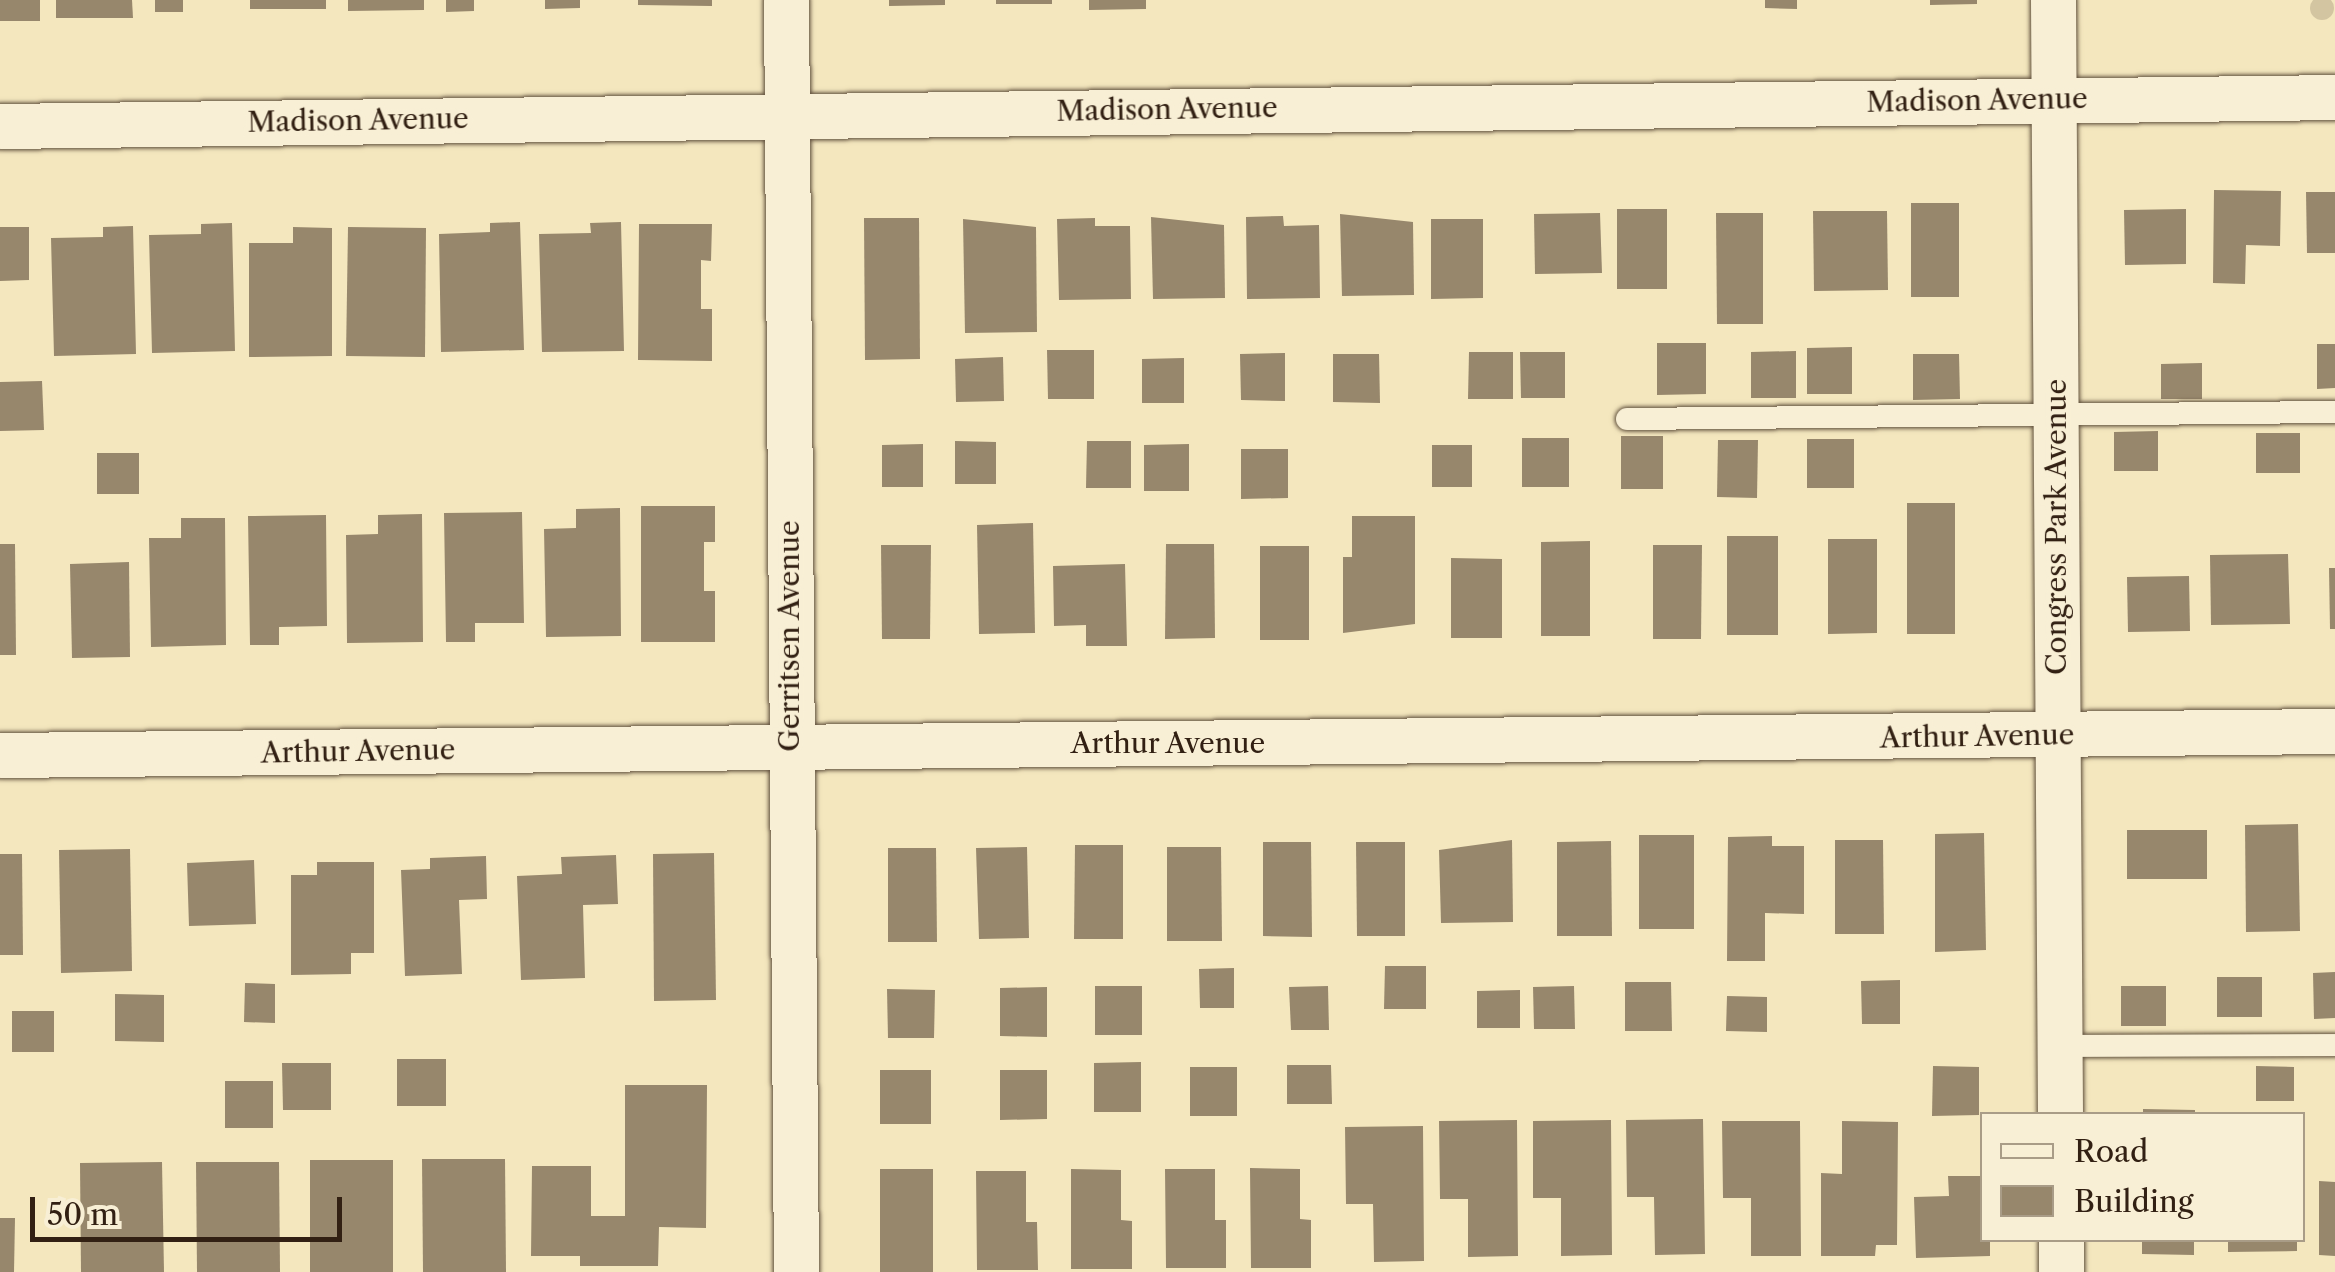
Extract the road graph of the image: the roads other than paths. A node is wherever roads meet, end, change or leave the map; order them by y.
1 (786, 0) edge
2 (2053, 0) edge
3 (2335, 97) edge
4 (2054, 99) junction
5 (788, 114) junction
6 (0, 126) edge
7 (2335, 412) edge
8 (2055, 414) junction
9 (1627, 419) dead end
10 (2335, 731) edge
11 (2058, 735) junction
12 (789, 747) junction
13 (0, 755) edge
14 (2335, 1045) edge
15 (2060, 1046) junction
16 (2060, 1112) edge
17 (2061, 1242) edge
18 (796, 1272) edge
19 (2061, 1272) edge

1 - 5 street, Gerritsen Avenue
2 - 4 street, Congress Park Avenue
3 - 4 street, Madison Avenue
4 - 5 street, Madison Avenue
4 - 8 street, Congress Park Avenue
5 - 6 street, Madison Avenue
5 - 12 street, Gerritsen Avenue
7 - 8 lane
8 - 9 lane
8 - 11 street, Congress Park Avenue
10 - 11 street, Arthur Avenue
11 - 12 street, Arthur Avenue
11 - 15 street, Congress Park Avenue
12 - 13 street, Arthur Avenue
12 - 18 street, Gerritsen Avenue
14 - 15 lane
15 - 16 street, Congress Park Avenue
17 - 19 street

